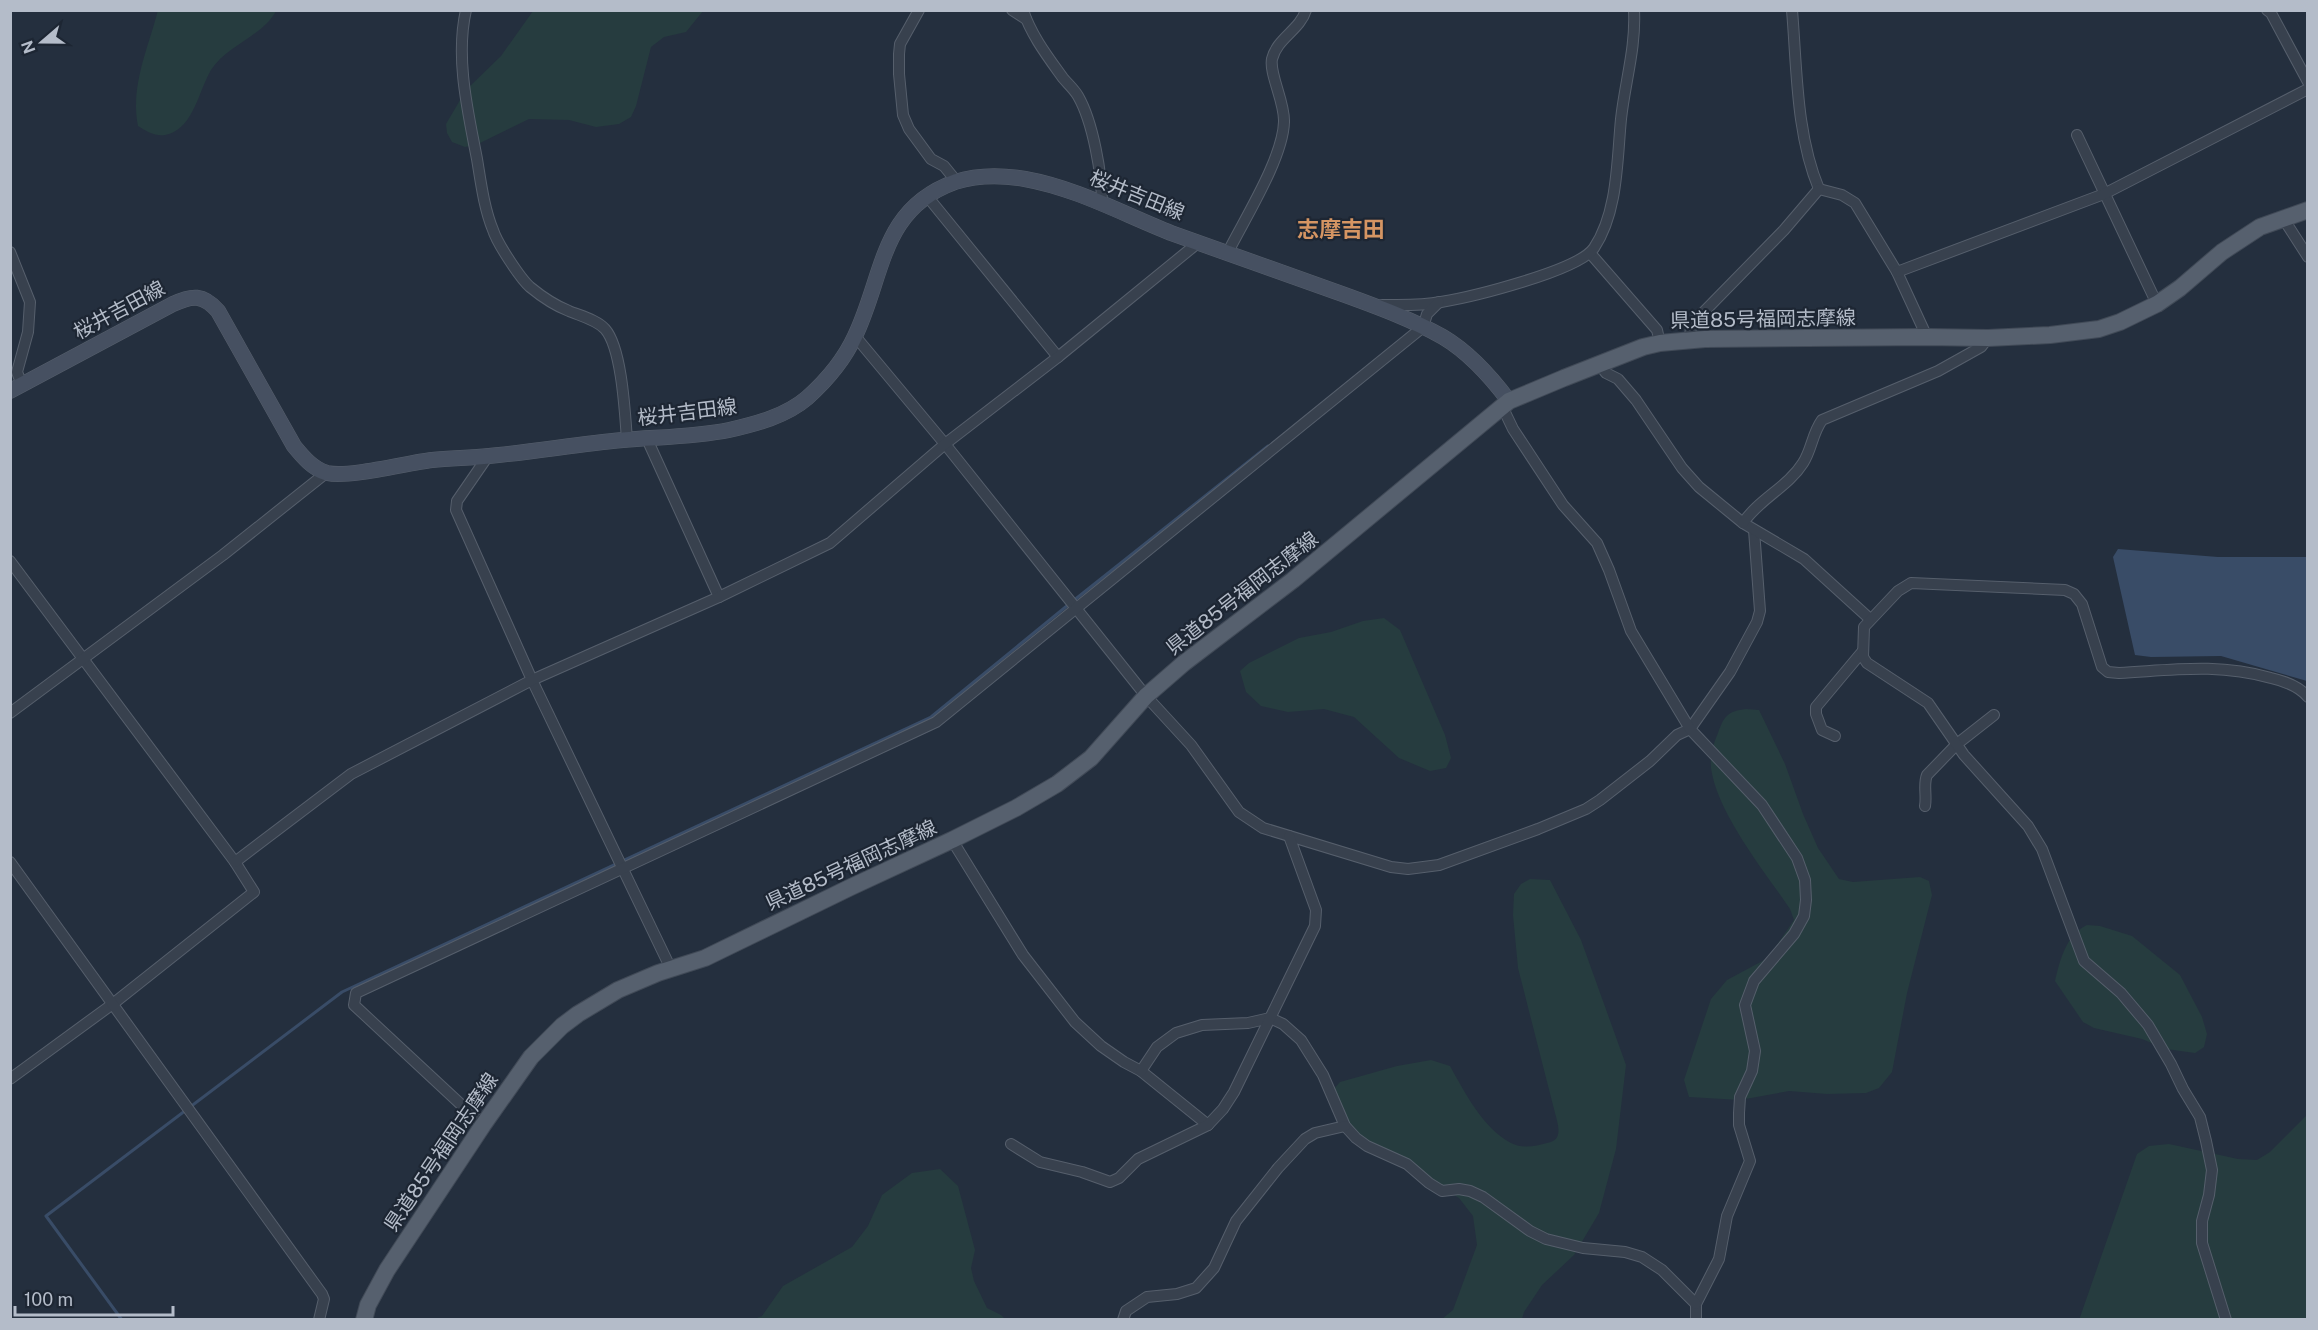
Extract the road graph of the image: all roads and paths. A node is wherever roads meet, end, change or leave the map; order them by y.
1 (466, 10) edge
2 (919, 10) edge
3 (1012, 10) edge
4 (1306, 10) edge
5 (1634, 10) edge
6 (1792, 10) edge
7 (2267, 10) edge
8 (1024, 15) edge
9 (2307, 82) edge
10 (2307, 89) edge
11 (2078, 135) dead end
12 (957, 182) junction
13 (1819, 189) junction
14 (2104, 194) junction
15 (927, 196) junction
16 (1102, 204) junction
17 (2307, 210) edge
18 (2283, 218) junction
19 (1199, 242) junction
20 (10, 252) edge
21 (1228, 252) junction
22 (1590, 253) junction
23 (2307, 256) edge
24 (1897, 272) junction
25 (1439, 302) junction
26 (2157, 304) junction
27 (1372, 306) junction
28 (1423, 327) junction
29 (855, 336) junction
30 (1927, 337) junction
31 (1988, 338) junction
32 (1690, 339) junction
33 (1660, 343) junction
34 (1058, 357) junction
35 (1599, 364) junction
36 (16, 388) edge
37 (1505, 404) junction
38 (646, 439) junction
39 (627, 440) junction
40 (945, 444) junction
41 (488, 456) junction
42 (326, 472) junction
43 (1743, 523) junction
44 (1754, 530) junction
45 (10, 561) edge
46 (718, 597) junction
47 (1077, 609) junction
48 (1870, 619) junction
49 (1862, 652) junction
50 (83, 659) junction
51 (532, 680) junction
52 (1146, 696) junction
53 (2307, 697) edge
54 (10, 712) edge
55 (1994, 715) dead end
56 (1689, 729) junction
57 (1835, 736) dead end
58 (1957, 744) junction
59 (1925, 806) dead end
60 (1289, 836) junction
61 (952, 840) junction
62 (10, 862) edge
63 (235, 862) junction
64 (623, 869) junction
65 (671, 969) junction
66 (114, 1003) junction
67 (1270, 1018) junction
68 (1141, 1071) junction
69 (10, 1079) edge
70 (483, 1125) junction
71 (1208, 1125) junction
72 (1345, 1126) junction
73 (1011, 1144) dead end
74 (1696, 1304) junction
75 (319, 1320) edge
76 (364, 1320) edge
77 (1123, 1320) edge
78 (1696, 1320) edge
79 (2226, 1320) edge

1 - 39 street
2 - 12 street
3 - 8 street
4 - 21 street
5 - 22 street
6 - 13 street
7 - 9 street
8 - 16 street
10 - 14 street
11 - 14 street
12 - 15 main road, 桜井吉田線
12 - 16 main road, 桜井吉田線
13 - 24 street
13 - 32 street
14 - 24 street
14 - 26 street
15 - 29 main road, 桜井吉田線
15 - 34 street
16 - 19 main road, 桜井吉田線
17 - 18 main road, 県道85号福岡志摩線
18 - 23 street
18 - 26 main road, 県道85号福岡志摩線
19 - 21 main road, 桜井吉田線
19 - 34 street
20 - 36 street
21 - 27 main road, 桜井吉田線
22 - 25 street, 桜井吉田線
22 - 33 street
24 - 30 street
25 - 27 street, 桜井吉田線
25 - 28 street
26 - 31 main road, 県道85号福岡志摩線
27 - 28 main road, 桜井吉田線
28 - 37 main road, 桜井吉田線
28 - 47 street
29 - 38 main road, 桜井吉田線
29 - 40 street
30 - 31 main road, 県道85号福岡志摩線
30 - 32 main road, 県道85号福岡志摩線
31 - 43 street
32 - 33 main road, 県道85号福岡志摩線
33 - 35 main road, 県道85号福岡志摩線
34 - 40 street
35 - 37 main road, 県道85号福岡志摩線
35 - 43 street
36 - 42 main road, 桜井吉田線
37 - 52 main road, 県道85号福岡志摩線
37 - 56 street
38 - 39 main road, 桜井吉田線
38 - 46 street
39 - 41 main road, 桜井吉田線
40 - 46 street
40 - 47 street
41 - 42 main road, 桜井吉田線
41 - 51 street
42 - 50 street
43 - 44 street
44 - 48 street
44 - 56 street
45 - 50 street
46 - 51 street
47 - 52 street
47 - 64 street
48 - 49 street
48 - 53 street
49 - 57 street
49 - 58 street
50 - 54 street
50 - 63 street
51 - 63 street
51 - 64 street
52 - 60 street
52 - 61 main road, 県道85号福岡志摩線
55 - 58 street
56 - 60 street
56 - 74 street
58 - 59 street
58 - 79 street
60 - 67 street
61 - 65 main road, 県道85号福岡志摩線
61 - 68 street
62 - 66 street
63 - 66 street
64 - 65 street
64 - 70 street
65 - 70 main road, 県道85号福岡志摩線
66 - 69 street
66 - 75 street
67 - 68 street
67 - 71 street
67 - 72 street
68 - 71 street
70 - 76 main road, 県道85号福岡志摩線
71 - 73 street
72 - 74 street
72 - 77 street
74 - 78 street

